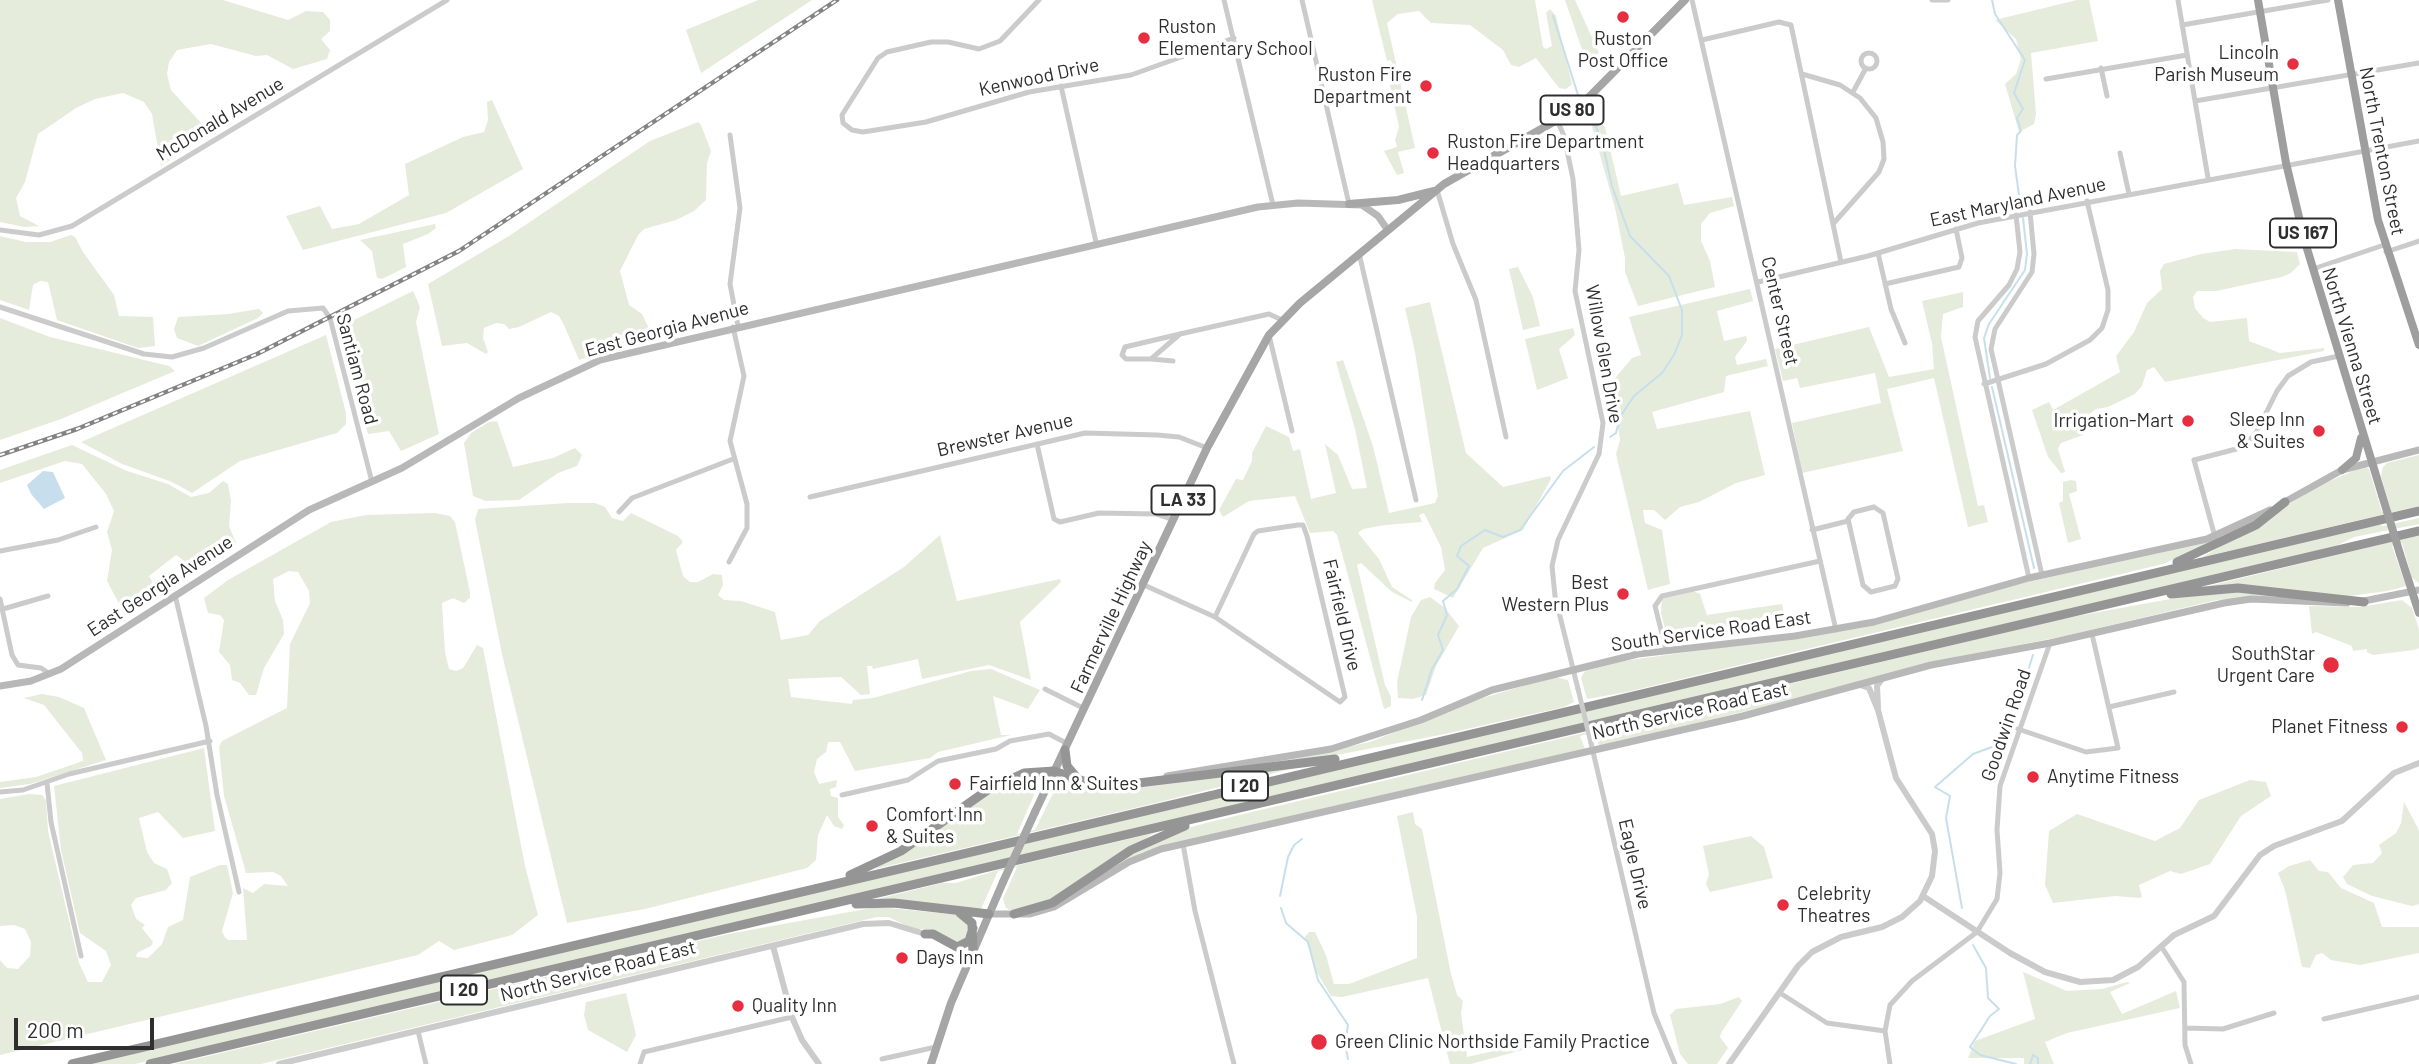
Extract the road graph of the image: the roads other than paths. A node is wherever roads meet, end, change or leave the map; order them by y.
1 (447, 0) edge
2 (1039, 0) edge
3 (1224, 0) edge
4 (1302, 0) edge
5 (1685, 0) edge
6 (1692, 0) edge
7 (1948, 0) edge
8 (2178, 0) edge
9 (2258, 0) edge
10 (2328, 0) edge
11 (2338, 0) edge
12 (1933, 1) edge
13 (2260, 11) junction
14 (2182, 25) junction
15 (1234, 38) junction
16 (1702, 40) junction
17 (2187, 55) junction
18 (2419, 63) edge
19 (1866, 68) dead end
20 (2101, 68) junction
21 (1802, 74) junction
22 (2350, 75) junction
23 (2046, 79) dead end
24 (1061, 86) junction
25 (2273, 87) junction
26 (1853, 92) junction
27 (2106, 96) dead end
28 (2195, 101) junction
29 (1557, 120) junction
30 (730, 135) dead end
31 (2419, 141) edge
32 (2364, 149) junction
33 (2120, 153) dead end
34 (2287, 163) junction
35 (2208, 178) junction
36 (1437, 190) junction
37 (2129, 194) junction
38 (2087, 201) junction
39 (1349, 204) junction
40 (1273, 205) junction
41 (2030, 212) junction
42 (2016, 215) junction
43 (1833, 224) junction
44 (1387, 229) junction
45 (1956, 229) junction
46 (0, 230) edge
47 (2419, 241) edge
48 (1096, 242) junction
49 (2385, 248) junction
50 (1359, 253) junction
51 (1878, 253) junction
52 (1841, 262) junction
53 (2313, 269) junction
54 (1758, 282) junction
55 (1885, 284) junction
56 (0, 307) edge
57 (1282, 320) junction
58 (735, 326) junction
59 (1180, 334) junction
60 (1269, 335) junction
61 (1905, 343) dead end
62 (2419, 345) edge
63 (2339, 356) junction
64 (1151, 359) junction
65 (1173, 361) dead end
66 (1998, 380) junction
67 (1984, 384) junction
68 (2361, 430) junction
69 (1292, 431) dead end
70 (1506, 437) dead end
71 (1037, 444) junction
72 (1207, 448) junction
73 (2419, 450) edge
74 (733, 459) junction
75 (2371, 461) junction
76 (2342, 470) junction
77 (372, 482) junction
78 (810, 497) dead end
79 (1416, 500) dead end
80 (2285, 502) junction
81 (2419, 511) edge
82 (619, 512) dead end
83 (1174, 520) junction
84 (1848, 521) junction
85 (96, 527) dead end
86 (1812, 530) junction
87 (2419, 531) edge
88 (2214, 537) junction
89 (0, 551) edge
90 (1820, 561) junction
91 (729, 562) dead end
92 (2042, 575) junction
93 (2029, 578) junction
94 (2126, 579) junction
95 (1144, 584) junction
96 (2415, 591) edge
97 (175, 594) junction
98 (48, 596) dead end
99 (0, 599) edge
100 (2364, 602) junction
101 (2110, 603) junction
102 (3, 609) junction
103 (2419, 613) edge
104 (1215, 617) junction
105 (1836, 630) junction
106 (2092, 634) junction
107 (2050, 643) junction
108 (1666, 650) junction
109 (1573, 669) junction
110 (50, 674) junction
111 (1888, 676) junction
112 (0, 686) edge
113 (1853, 686) junction
114 (1045, 689) dead end
115 (2174, 692) dead end
116 (2109, 707) junction
117 (1085, 709) junction
118 (1878, 710) junction
119 (2018, 729) junction
120 (209, 741) junction
121 (1067, 747) junction
122 (1592, 747) junction
123 (1378, 754) junction
124 (2419, 764) edge
125 (1054, 771) junction
126 (1078, 779) junction
127 (47, 783) junction
128 (1139, 783) junction
129 (0, 792) edge
130 (842, 795) dead end
131 (1203, 818) junction
132 (1183, 844) junction
133 (825, 886) junction
134 (239, 892) dead end
135 (1923, 896) junction
136 (948, 910) junction
137 (989, 914) junction
138 (1014, 914) junction
139 (778, 917) junction
140 (973, 928) junction
141 (1977, 932) junction
142 (925, 934) joint
143 (773, 946) junction
144 (2161, 946) junction
145 (972, 955) junction
146 (81, 956) dead end
147 (1780, 993) junction
148 (2419, 997) edge
149 (2274, 1013) dead end
150 (792, 1017) junction
151 (2324, 1018) dead end
152 (2185, 1028) junction
153 (418, 1031) junction
154 (1885, 1031) junction
155 (936, 1047) junction
156 (882, 1059) dead end
157 (2188, 1063) edge
158 (72, 1064) edge
159 (150, 1064) edge
160 (279, 1064) edge
161 (426, 1064) edge
162 (640, 1064) edge
163 (819, 1064) edge
164 (932, 1064) edge
165 (1234, 1064) edge
166 (1675, 1064) edge
167 (1729, 1064) edge
168 (1890, 1064) edge

1 - 46 street, McDonald Avenue
2 - 24 street, Kenwood Drive
3 - 15 street
4 - 39 street
5 - 29 main road, US 80
6 - 16 street, Center Street
7 - 12 street
8 - 14 street
9 - 13 highway, North Vienna Street / US 167
10 - 13 street
11 - 22 highway, North Trenton Street
13 - 14 street
13 - 25 highway, North Vienna Street / US 167
14 - 17 street
15 - 24 street, Kenwood Drive
15 - 40 street
16 - 21 street
16 - 54 street, Center Street
17 - 20 street
17 - 28 street
18 - 22 street
19 - 26 street
20 - 23 street
20 - 27 street
21 - 26 street
21 - 43 street
22 - 25 street
22 - 32 highway, North Trenton Street
24 - 48 street
25 - 28 street
25 - 34 highway, North Vienna Street / US 167
26 - 43 street
28 - 35 street
29 - 36 main road, US 80
29 - 109 street, Willow Glen Drive
30 - 58 street
31 - 32 street, East Maryland Avenue
32 - 34 street, East Maryland Avenue
32 - 49 highway, North Trenton Street
33 - 37 street
34 - 35 street, East Maryland Avenue
34 - 53 highway, North Vienna Street / US 167
35 - 37 street, East Maryland Avenue
36 - 39 main road
36 - 44 main road, US 80
36 - 70 street
37 - 38 street, East Maryland Avenue
38 - 41 street, East Maryland Avenue
38 - 66 street
39 - 40 main road, East Georgia Avenue
39 - 44 main road
40 - 48 main road, East Georgia Avenue
41 - 42 street, East Maryland Avenue
41 - 66 street
42 - 45 street, East Maryland Avenue
42 - 67 street
43 - 52 street
44 - 50 main road, Farmerville Highway / LA 33
45 - 51 street, East Maryland Avenue
45 - 55 street
47 - 49 street
48 - 58 main road, East Georgia Avenue
49 - 53 street
49 - 62 highway, North Trenton Street
50 - 57 main road, Farmerville Highway / LA 33
50 - 79 street
51 - 52 street, East Maryland Avenue
51 - 55 street
52 - 54 street, East Maryland Avenue
53 - 63 highway, North Vienna Street / US 167
54 - 86 street, Center Street
55 - 61 street
56 - 77 street, Santiam Road
57 - 59 street
57 - 60 main road, Farmerville Highway / LA 33
58 - 74 street
58 - 77 main road, East Georgia Avenue
59 - 64 street
59 - 64 street
60 - 69 street
60 - 72 main road, Farmerville Highway / LA 33
63 - 68 highway, North Vienna Street / US 167
63 - 88 street
64 - 65 street
66 - 67 street
66 - 92 street
67 - 93 street
68 - 75 highway, North Vienna Street / US 167
68 - 76 highway
71 - 72 street, Brewster Avenue
71 - 78 street, Brewster Avenue
71 - 83 street
72 - 83 main road, Farmerville Highway / LA 33
73 - 75 main road, South Service Road East
74 - 82 street
74 - 91 street
75 - 76 main road, South Service Road East
75 - 96 highway, North Vienna Street, bridge
76 - 80 main road, South Service Road East
77 - 97 main road, East Georgia Avenue
80 - 88 main road, South Service Road East
80 - 94 highway
81 - 94 highway, I 20
83 - 95 main road, Farmerville Highway / LA 33
84 - 84 street
84 - 86 street
85 - 89 street
86 - 90 street, Center Street
87 - 101 highway, I 20
88 - 92 main road, South Service Road East
90 - 105 street, Center Street
90 - 108 street
92 - 93 main road, South Service Road East
93 - 105 main road, South Service Road East
94 - 123 highway, I 20
95 - 104 street, Fairfield Drive
95 - 117 main road, Farmerville Highway / LA 33
96 - 100 main road, North Service Road East
96 - 103 highway, North Vienna Street
97 - 110 main road, East Georgia Avenue
97 - 120 street
98 - 102 street
99 - 102 street
100 - 101 highway
100 - 106 main road, North Service Road East
101 - 131 highway, I 20
102 - 110 street
104 - 104 street, Fairfield Drive
105 - 108 main road, South Service Road East
106 - 107 main road, North Service Road East
106 - 116 street
107 - 111 main road, North Service Road East
107 - 119 street, Goodwin Road
108 - 109 main road, South Service Road East
109 - 122 street, Eagle Drive, bridge
109 - 128 main road, South Service Road East
110 - 112 main road, East Georgia Avenue
111 - 113 main road, North Service Road East
111 - 118 street
113 - 118 street
113 - 122 main road, North Service Road East
114 - 117 street
115 - 116 street
116 - 119 street
117 - 121 main road, Farmerville Highway / LA 33
118 - 135 street
119 - 141 street, Goodwin Road
120 - 127 street
120 - 134 street
121 - 125 main road, Farmerville Highway / LA 33
121 - 126 highway
121 - 130 street
122 - 132 main road, North Service Road East
122 - 166 street, Eagle Drive
123 - 128 highway
123 - 133 highway, I 20
124 - 144 street
125 - 126 highway
125 - 133 highway
125 - 137 main road, Farmerville Highway / LA 33, bridge
126 - 128 highway
127 - 129 street
127 - 146 street
131 - 138 highway
131 - 139 highway, I 20
132 - 138 main road, North Service Road East
132 - 165 street
133 - 158 highway, I 20
135 - 141 street
135 - 147 street
136 - 137 highway
136 - 139 highway
136 - 140 highway
137 - 138 main road, North Service Road East
137 - 145 main road, Farmerville Highway / LA 33
139 - 159 highway, I 20
140 - 142 highway
140 - 145 highway
141 - 144 street
141 - 154 street, Goodwin Road
142 - 143 street, North Service Road East
143 - 150 street
143 - 153 street, North Service Road East
144 - 152 street
145 - 155 main road, Farmerville Highway / LA 33
147 - 154 street
147 - 167 street
148 - 151 street
149 - 152 street
150 - 162 street
150 - 163 street
152 - 157 street
153 - 160 street, North Service Road East
153 - 161 street
154 - 168 street, Goodwin Road
155 - 156 street
155 - 164 main road, Farmerville Highway / LA 33

